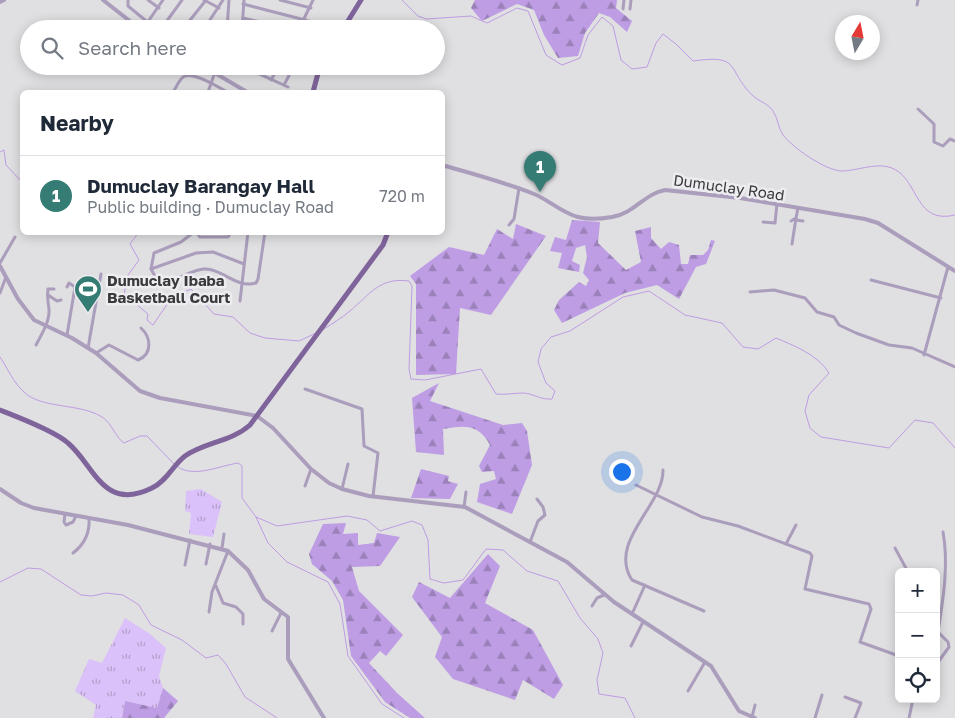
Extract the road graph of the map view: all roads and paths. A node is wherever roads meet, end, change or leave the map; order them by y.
1 (4, 0) edge
2 (103, 0) edge
3 (128, 0) edge
4 (148, 0) edge
5 (163, 0) edge
6 (182, 0) edge
7 (205, 0) edge
8 (223, 0) edge
9 (229, 0) edge
10 (280, 0) edge
11 (313, 0) edge
12 (361, 0) edge
13 (624, 0) edge
14 (631, 0) edge
15 (0, 2) edge
16 (244, 2) edge
17 (159, 8) junction
18 (219, 8) junction
19 (311, 8) junction
20 (623, 9) dead end
21 (630, 9) dead end
22 (243, 18) joint
23 (129, 20) edge
24 (144, 20) edge
25 (149, 20) edge
26 (168, 20) edge
27 (190, 20) edge
28 (210, 20) edge
29 (228, 20) edge
30 (252, 20) edge
31 (305, 20) joint
32 (349, 20) edge
33 (186, 75) edge
34 (186, 75) edge
35 (214, 75) joint
36 (261, 75) edge
37 (274, 75) edge
38 (290, 75) edge
39 (318, 75) edge
40 (271, 80) junction
41 (212, 84) junction
42 (174, 90) edge
43 (209, 90) edge
44 (223, 90) edge
45 (243, 90) edge
46 (314, 90) edge
47 (918, 109) dead end
48 (955, 141) edge
49 (445, 166) edge
50 (519, 188) junction
51 (777, 204) junction
52 (798, 208) junction
53 (796, 219) junction
54 (791, 221) dead end
55 (802, 221) dead end
56 (763, 222) dead end
57 (509, 225) dead end
58 (191, 235) edge
59 (199, 235) edge
60 (229, 235) edge
61 (248, 235) edge
62 (265, 235) edge
63 (387, 235) edge
64 (15, 237) dead end
65 (792, 244) dead end
66 (0, 264) edge
67 (244, 264) junction
68 (948, 267) junction
69 (151, 269) junction
70 (955, 271) edge
71 (101, 274) dead end
72 (6, 277) junction
73 (871, 280) dead end
74 (241, 284) junction
75 (98, 286) junction
76 (67, 287) dead end
77 (54, 289) dead end
78 (750, 292) dead end
79 (0, 293) edge
80 (47, 294) junction
81 (96, 296) junction
82 (941, 298) junction
83 (61, 300) dead end
84 (240, 300) dead end
85 (45, 327) junction
86 (141, 328) dead end
87 (67, 335) junction
88 (36, 345) dead end
89 (88, 348) junction
90 (96, 353) junction
91 (924, 355) junction
92 (955, 367) edge
93 (305, 389) dead end
94 (0, 410) edge
95 (257, 416) junction
96 (348, 464) dead end
97 (311, 469) junction
98 (662, 470) dead end
99 (636, 485) dead end
100 (305, 486) dead end
101 (0, 489) edge
102 (342, 489) junction
103 (466, 492) dead end
104 (657, 494) junction
105 (373, 496) junction
106 (537, 499) dead end
107 (464, 507) junction
108 (66, 514) junction
109 (76, 516) junction
110 (89, 518) junction
111 (796, 525) dead end
112 (943, 532) dead end
113 (224, 534) dead end
114 (190, 540) junction
115 (530, 542) junction
116 (210, 544) junction
117 (786, 544) junction
118 (222, 548) junction
119 (895, 548) dead end
120 (228, 550) junction
121 (73, 553) dead end
122 (206, 564) dead end
123 (185, 565) dead end
124 (906, 568) edge
125 (645, 585) junction
126 (216, 586) junction
127 (604, 595) junction
128 (592, 606) dead end
129 (704, 611) dead end
130 (209, 612) dead end
131 (281, 613) junction
132 (632, 615) junction
133 (940, 618) edge
134 (643, 622) junction
135 (243, 624) dead end
136 (272, 631) dead end
137 (940, 634) edge
138 (631, 646) dead end
139 (895, 655) edge
140 (940, 659) edge
141 (705, 662) junction
142 (688, 691) dead end
143 (822, 695) dead end
144 (845, 696) dead end
145 (912, 703) edge
146 (755, 705) dead end
147 (324, 718) edge
148 (753, 718) edge
149 (815, 718) edge
150 (855, 718) edge
151 (909, 718) edge

1 - 15 street
2 - 23 street
3 - 24 street
4 - 17 street
5 - 17 street
6 - 26 street
7 - 18 street
7 - 27 street
8 - 18 street
9 - 29 street
10 - 19 street
11 - 19 street
12 - 32 main road
13 - 20 street
14 - 21 street
16 - 22 street
16 - 31 street
17 - 25 street
18 - 28 street
19 - 31 street
22 - 30 street
33 - 41 street
34 - 42 street
35 - 41 street
35 - 45 street
36 - 40 street
37 - 40 street
38 - 40 street
39 - 46 main road
41 - 43 street
41 - 44 street
47 - 48 street
49 - 50 street, Dumuclay Road
50 - 51 street, Dumuclay Road
50 - 57 street
51 - 52 street, Dumuclay Road
51 - 56 street
52 - 53 street
52 - 68 street, Dumuclay Road
53 - 54 street
53 - 55 street
53 - 65 street
58 - 69 street
59 - 60 street
61 - 67 street
62 - 74 street
63 - 95 main road
64 - 66 street
66 - 72 street
67 - 69 street
67 - 74 street
68 - 70 street, Dumuclay Road
68 - 82 street
69 - 74 street
71 - 75 street
72 - 79 street
72 - 85 street
73 - 82 street
74 - 84 street
75 - 81 street
75 - 81 street
76 - 87 street
77 - 80 street
78 - 91 street
80 - 83 street
80 - 85 street
81 - 89 street
82 - 91 street
85 - 87 street
85 - 88 street
86 - 90 street
87 - 89 street
89 - 90 street
90 - 95 street
91 - 92 street
93 - 105 street
94 - 95 main road
95 - 97 street
96 - 102 street
97 - 100 street
97 - 102 street
98 - 104 street
99 - 104 street
101 - 108 street
102 - 105 street
103 - 107 street
104 - 117 street
104 - 125 street
105 - 107 street
106 - 115 street
107 - 115 street
108 - 109 street
108 - 109 street
109 - 110 street
110 - 114 street
110 - 121 street
111 - 117 street
112 - 133 street
113 - 118 street
114 - 116 street
114 - 123 street
115 - 127 street
116 - 118 street
116 - 122 street
117 - 139 street
118 - 120 street
119 - 124 street
120 - 126 street
120 - 131 street
125 - 129 street
125 - 132 street
126 - 130 street
126 - 135 street
127 - 128 street
127 - 132 street
131 - 136 street
131 - 147 street
132 - 134 street
134 - 138 street
134 - 141 street
137 - 140 street
141 - 142 street
141 - 148 street
143 - 149 street
144 - 150 street
145 - 151 street
146 - 148 street

